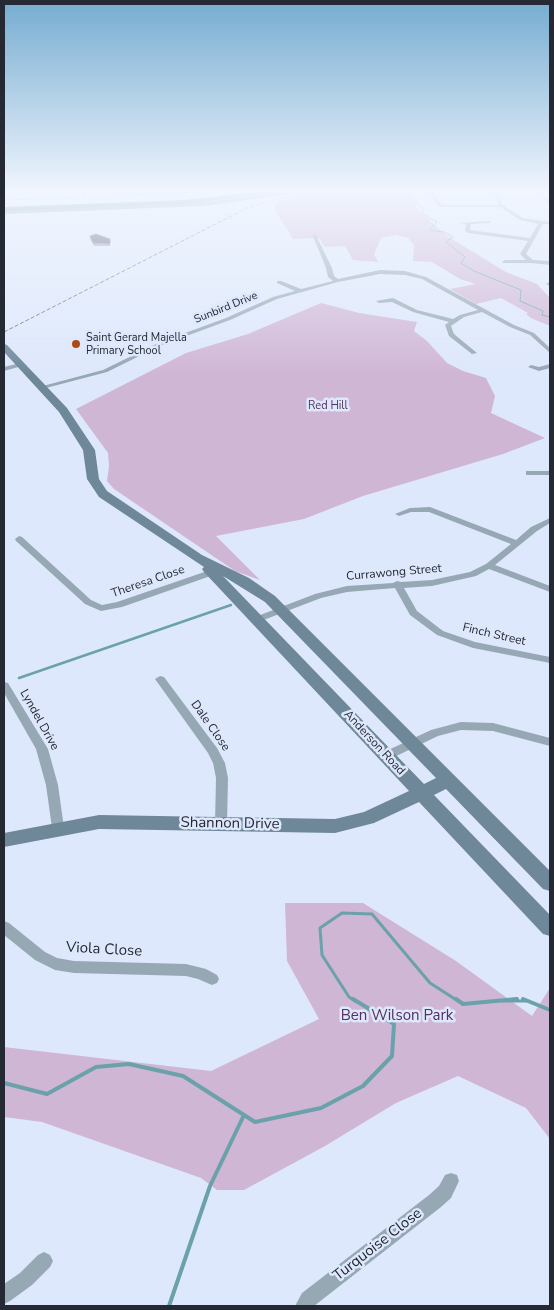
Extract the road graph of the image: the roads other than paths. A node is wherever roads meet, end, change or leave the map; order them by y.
1 (322, 252) edge
2 (523, 252) edge
3 (531, 261) junction
4 (504, 262) dead end
5 (550, 263) edge
6 (337, 281) junction
7 (279, 282) dead end
8 (300, 291) junction
9 (379, 301) dead end
10 (483, 310) junction
11 (452, 321) junction
12 (4, 336) edge
13 (4, 347) edge
14 (550, 351) edge
15 (474, 352) dead end
16 (550, 366) edge
17 (25, 367) junction
18 (531, 367) dead end
19 (4, 369) edge
20 (42, 387) junction
21 (529, 473) dead end
22 (550, 473) edge
23 (399, 514) dead end
24 (550, 520) edge
25 (19, 539) dead end
26 (516, 543) junction
27 (489, 566) junction
28 (216, 571) junction
29 (397, 584) junction
30 (550, 589) edge
31 (281, 610) junction
32 (258, 619) junction
33 (550, 660) edge
34 (160, 679) dead end
35 (4, 685) edge
36 (550, 742) edge
37 (413, 744) junction
38 (386, 756) junction
39 (449, 780) junction
40 (422, 794) junction
41 (221, 824) junction
42 (58, 828) junction
43 (4, 840) edge
44 (532, 865) junction
45 (550, 883) edge
46 (550, 892) edge
47 (4, 927) edge
48 (550, 928) edge
49 (212, 979) dead end
50 (451, 1181) dead end
51 (44, 1261) dead end
52 (4, 1295) edge
53 (304, 1306) edge

1 - 6 street
2 - 3 street
3 - 4 street
3 - 5 street
6 - 8 street, Sunbird Drive
6 - 10 street, Sunbird Drive
7 - 8 street
8 - 20 street, Sunbird Drive
9 - 11 street
10 - 11 street
10 - 14 street, Sunbird Drive
11 - 15 street
12 - 17 street, Anderson Road
13 - 17 street, Anderson Road
16 - 18 street
17 - 19 street
17 - 20 street, Anderson Road
20 - 28 street, Anderson Road
21 - 22 street
23 - 26 street
24 - 26 street, Currawong Street
25 - 28 street, Theresa Close
26 - 27 street, Currawong Street
27 - 29 street, Currawong Street
27 - 30 street
28 - 31 street, Anderson Road
28 - 32 street, Anderson Road
29 - 31 street, Currawong Street
29 - 33 street, Finch Street
31 - 32 street, Currawong Street
31 - 37 street, Anderson Road
32 - 38 street, Anderson Road
34 - 41 street, Dale Close
35 - 42 street, Lyndel Drive
36 - 37 street
37 - 38 street
37 - 39 street, Anderson Road
38 - 40 street, Anderson Road
39 - 40 street, Shannon Drive
39 - 44 street, Anderson Road
40 - 41 street, Shannon Drive
40 - 48 street, Anderson Road
41 - 42 street, Shannon Drive
42 - 43 street, Shannon Drive
44 - 45 street, Anderson Road
44 - 46 street
47 - 49 street, Viola Close
50 - 53 street, Turquoise Close
51 - 52 street

